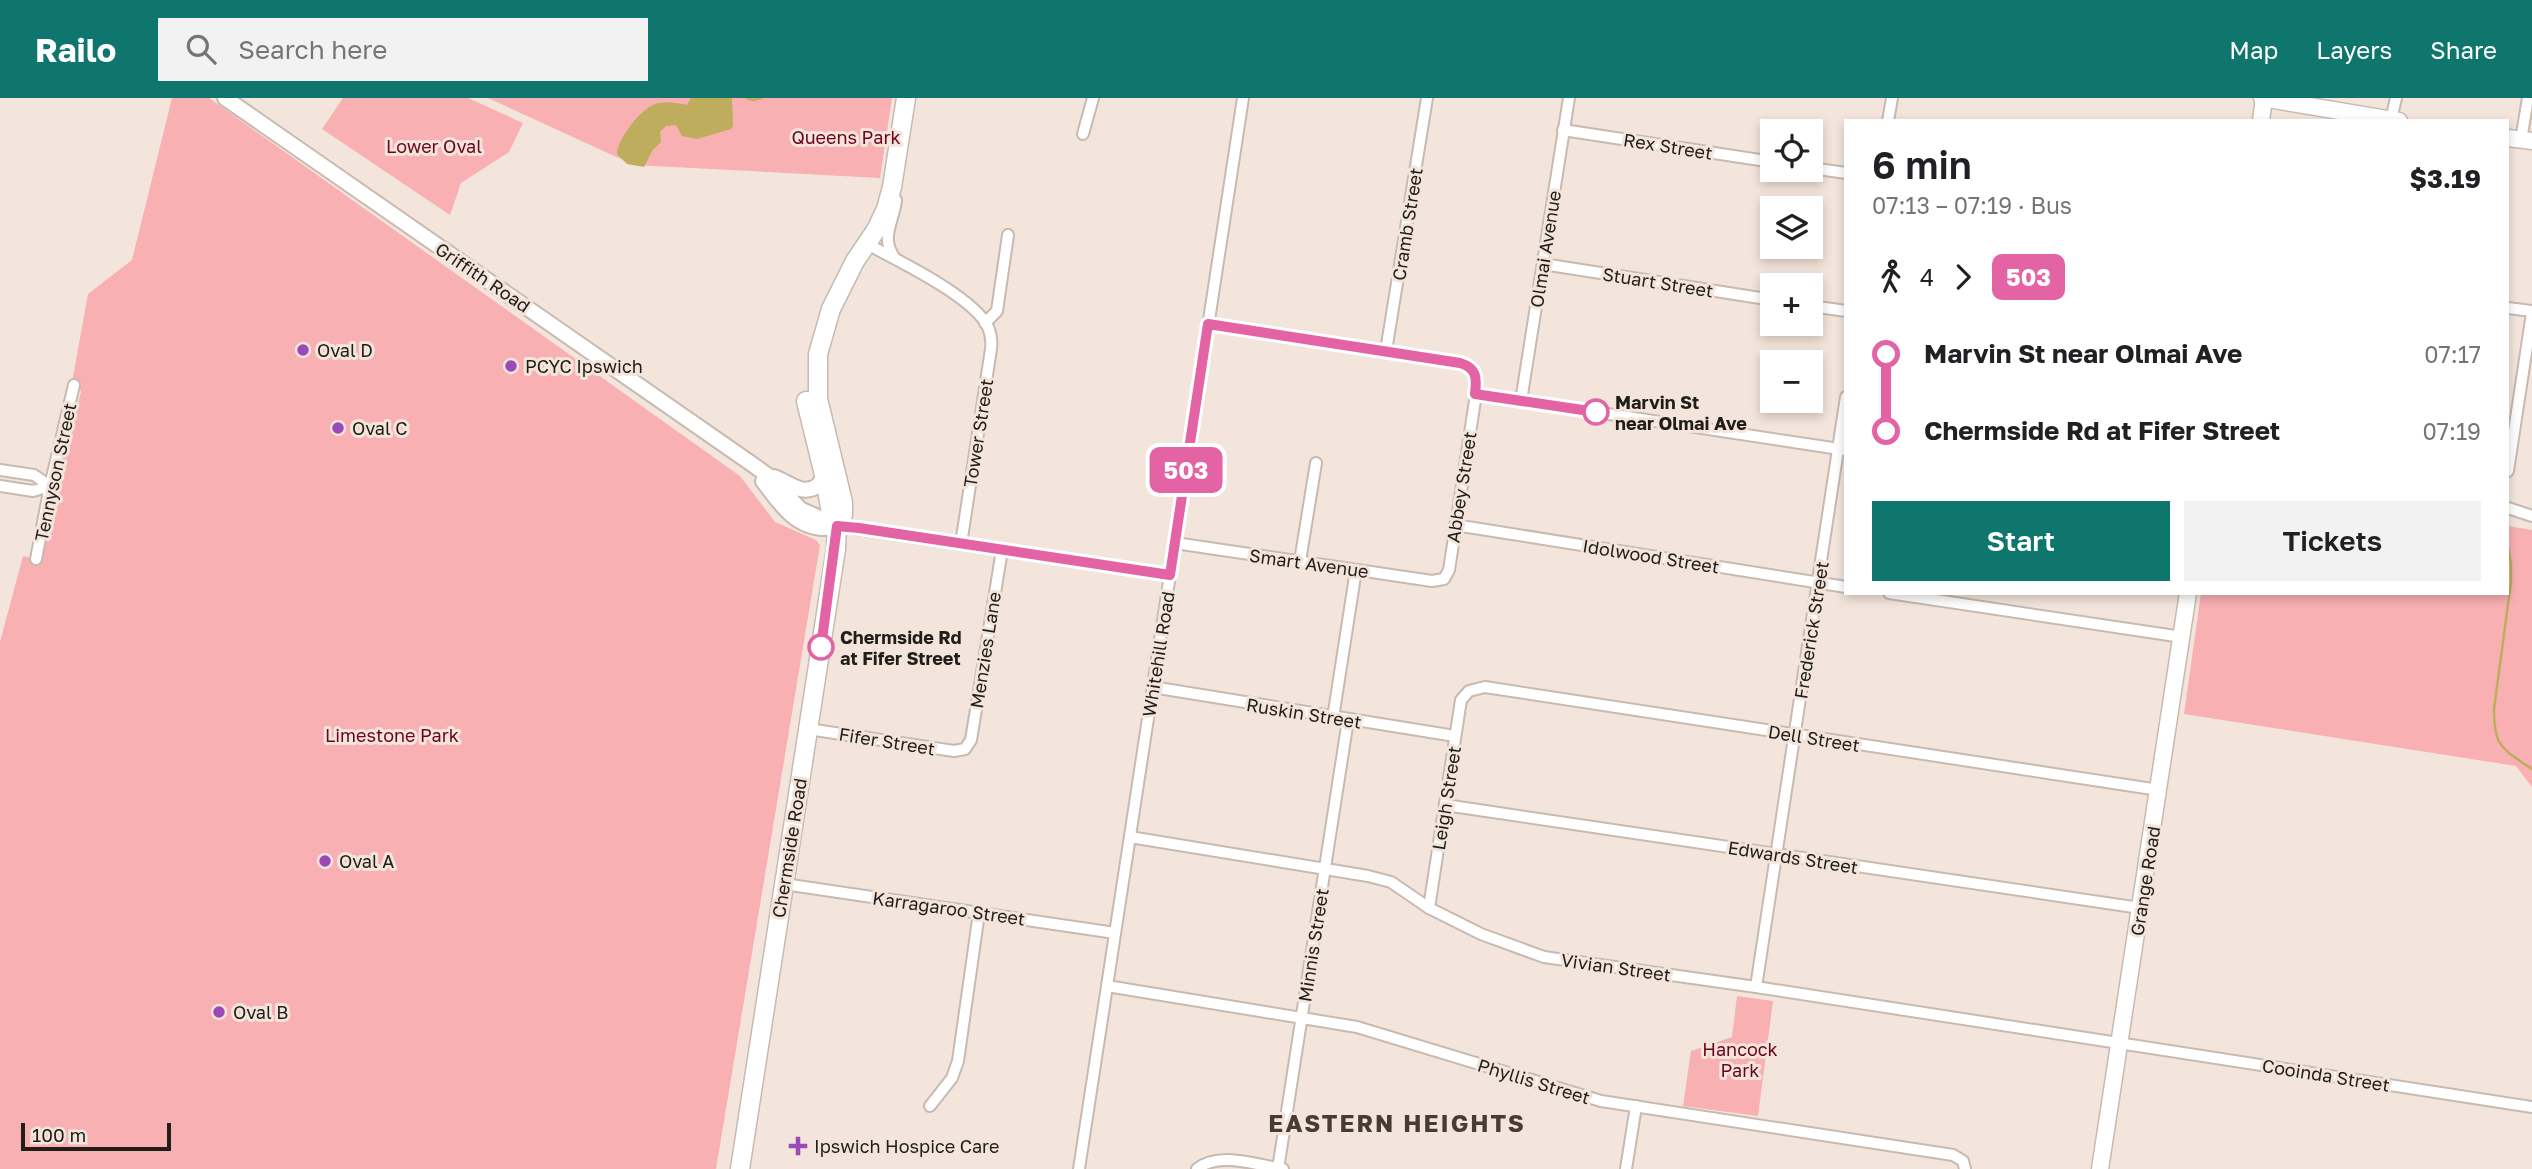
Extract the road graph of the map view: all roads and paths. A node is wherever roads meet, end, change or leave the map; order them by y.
1 (225, 98) edge
2 (906, 98) edge
3 (1093, 98) edge
4 (1243, 98) edge
5 (1427, 98) edge
6 (1569, 98) edge
7 (1892, 98) edge
8 (2264, 98) edge
9 (2396, 98) edge
10 (2528, 98) edge
11 (1888, 119) edge
12 (2261, 119) edge
13 (2389, 119) edge
14 (2395, 119) edge
15 (1563, 130) junction
16 (1083, 134) dead end
17 (2520, 139) edge
18 (1760, 160) edge
19 (1823, 170) edge
20 (1844, 173) edge
21 (893, 183) junction
22 (1008, 235) dead end
23 (867, 244) junction
24 (896, 260) junction
25 (855, 261) junction
26 (1543, 264) junction
27 (1760, 298) edge
28 (2509, 307) edge
29 (1823, 308) edge
30 (1844, 311) edge
31 (2532, 312) edge
32 (985, 323) junction
33 (1208, 324) junction
34 (1386, 351) junction
35 (74, 385) dead end
36 (1475, 394) junction
37 (1521, 401) junction
38 (1844, 423) edge
39 (1842, 449) edge
40 (742, 456) junction
41 (1315, 463) dead end
42 (2509, 464) edge
43 (0, 470) edge
44 (766, 474) junction
45 (824, 475) junction
46 (0, 486) edge
47 (50, 486) junction
48 (2509, 508) edge
49 (2532, 516) edge
50 (1455, 525) junction
51 (837, 526) junction
52 (1175, 543) junction
53 (961, 544) junction
54 (1002, 550) junction
55 (36, 559) dead end
56 (1300, 561) junction
57 (1356, 570) junction
58 (1170, 575) junction
59 (1444, 579) joint
60 (1818, 582) junction
61 (1844, 587) edge
62 (1902, 595) edge
63 (2188, 595) edge
64 (2182, 637) junction
65 (1153, 687) junction
66 (1469, 691) joint
67 (1333, 718) junction
68 (1348, 720) junction
69 (808, 729) junction
70 (1795, 735) junction
71 (1455, 736) junction
72 (965, 749) joint
73 (2158, 790) junction
74 (1445, 804) junction
75 (1130, 837) junction
76 (1776, 854) junction
77 (1325, 869) junction
78 (784, 884) junction
79 (1429, 908) junction
80 (2140, 908) junction
81 (979, 913) junction
82 (1115, 933) junction
83 (1107, 986) junction
84 (1756, 987) junction
85 (1302, 1018) junction
86 (2120, 1043) junction
87 (930, 1106) dead end
88 (1636, 1106) junction
89 (2532, 1107) edge
90 (1964, 1165) edge
91 (740, 1169) edge
92 (1079, 1169) edge
93 (1197, 1169) edge
94 (1280, 1169) edge
95 (1626, 1169) edge
96 (2100, 1169) edge

1 - 40 street, Griffith Road
2 - 21 main road, Chermside Road
3 - 16 street
4 - 33 street, Whitehill Road
5 - 34 street, Cramb Street
6 - 15 street, Olmai Avenue
7 - 11 street
8 - 12 main road
8 - 13 main road
9 - 14 street
10 - 17 street
15 - 18 street, Rex Street
15 - 26 street, Olmai Avenue
19 - 20 street
21 - 23 main road, Chermside Road
21 - 24 street
22 - 32 street
23 - 24 street
23 - 25 main road, Chermside Road
24 - 32 street
25 - 45 main road, Chermside Road
25 - 51 main road, Chermside Road
26 - 27 street, Stuart Street
26 - 37 street, Olmai Avenue
28 - 31 street
29 - 30 street
31 - 42 street
32 - 53 street, Tower Street
33 - 34 street
33 - 52 street, Whitehill Road
34 - 36 street
35 - 47 street, Tennyson Street
36 - 37 street
36 - 50 street, Abbey Street
37 - 39 street
38 - 39 street, Frederick Street
39 - 60 street, Frederick Street
40 - 44 street, Griffith Road
40 - 51 street, Griffith Road
41 - 56 street
43 - 47 street
44 - 45 street
44 - 51 street, Griffith Road
45 - 51 main road, Chermside Road
46 - 47 street
47 - 55 street, Tennyson Street
48 - 49 street
50 - 59 street, Abbey Street
50 - 60 street, Idolwood Street
51 - 53 street, Griffith Road
51 - 69 main road, Chermside Road
52 - 56 street, Smart Avenue
52 - 58 street, Whitehill Road
53 - 54 street, Griffith Road
54 - 58 street, Griffith Road
54 - 72 street, Menzies Lane
56 - 57 street, Smart Avenue
57 - 59 street, Smart Avenue
57 - 67 street
58 - 65 street, Whitehill Road
60 - 61 street, Idolwood Street
60 - 70 street, Frederick Street
62 - 64 street
63 - 64 main road, Grange Road
64 - 73 main road, Grange Road
65 - 67 street, Ruskin Street
65 - 75 street, Whitehill Road
66 - 70 street, Dell Street
66 - 71 street, Leigh Street
67 - 68 street, Ruskin Street
68 - 71 street, Ruskin Street
68 - 77 street, Minnis Street
69 - 72 street, Fifer Street
69 - 78 main road, Chermside Road
70 - 73 street, Dell Street
70 - 76 street, Frederick Street
71 - 74 street, Leigh Street
73 - 80 main road, Grange Road
74 - 76 street, Edwards Street
74 - 79 street, Leigh Street
75 - 77 street, Vivian Street
75 - 82 street, Whitehill Road
76 - 80 street, Edwards Street
76 - 84 street, Frederick Street
77 - 79 street, Vivian Street
77 - 85 street, Minnis Street
78 - 81 street, Karragaroo Street
78 - 91 main road, Chermside Road
79 - 84 street, Vivian Street
80 - 86 main road, Grange Road
81 - 82 street, Karragaroo Street
81 - 87 street
82 - 83 street, Whitehill Road
83 - 85 street, Phyllis Street
83 - 92 street, Whitehill Road
84 - 86 street, Vivian Street
85 - 88 street, Phyllis Street
85 - 94 street, Minnis Street
86 - 89 street, Cooinda Street
86 - 96 main road, Grange Road
88 - 90 street, Phyllis Street
88 - 95 street
93 - 94 street

